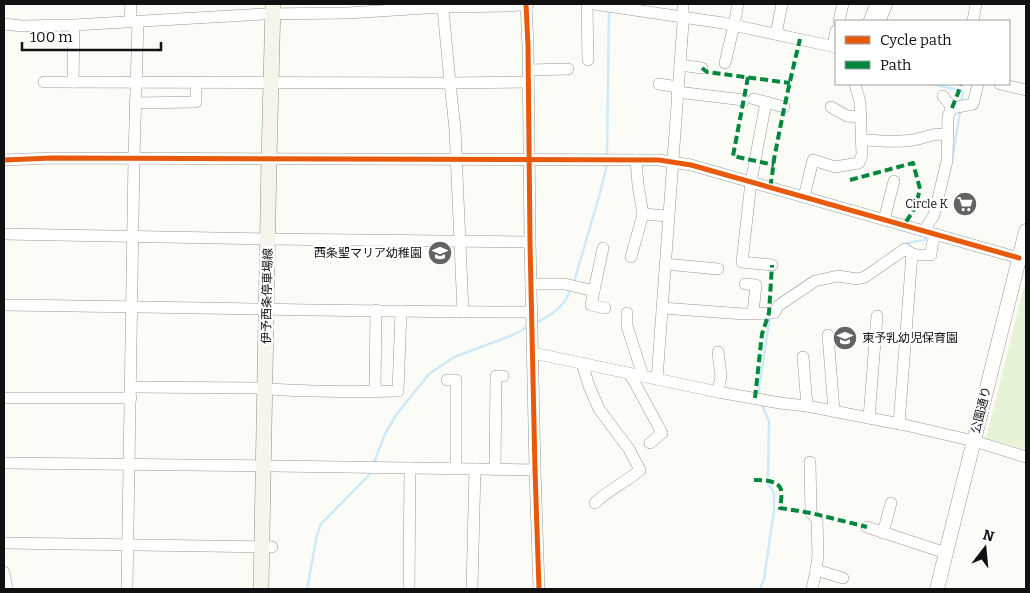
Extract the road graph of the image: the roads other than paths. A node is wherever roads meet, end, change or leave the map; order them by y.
1 (131, 4) edge
2 (527, 4) edge
3 (587, 4) edge
4 (598, 4) edge
5 (683, 4) edge
6 (738, 4) edge
7 (782, 4) edge
8 (843, 4) edge
9 (876, 4) edge
10 (886, 4) edge
11 (976, 4) edge
12 (442, 6) edge
13 (348, 8) edge
14 (374, 8) edge
15 (273, 9) edge
16 (682, 16) junction
17 (839, 20) edge
18 (869, 20) edge
19 (880, 20) edge
20 (973, 20) edge
21 (134, 21) junction
22 (4, 24) edge
23 (74, 25) junction
24 (734, 25) junction
25 (776, 34) junction
26 (834, 47) edge
27 (588, 60) dead end
28 (725, 63) dead end
29 (680, 65) junction
30 (702, 68) dead end
31 (568, 69) dead end
32 (528, 70) junction
33 (44, 82) dead end
34 (73, 82) junction
35 (136, 82) junction
36 (196, 82) junction
37 (270, 82) junction
38 (528, 82) junction
39 (450, 84) junction
40 (659, 84) dead end
41 (855, 85) edge
42 (978, 85) edge
43 (1004, 85) edge
44 (678, 89) junction
45 (1026, 90) edge
46 (943, 96) dead end
47 (755, 100) junction
48 (135, 103) junction
49 (784, 107) dead end
50 (831, 107) dead end
51 (952, 108) junction
52 (861, 117) junction
53 (948, 135) junction
54 (862, 140) junction
55 (134, 158) junction
56 (269, 159) junction
57 (4, 160) edge
58 (457, 160) junction
59 (529, 160) junction
60 (636, 160) junction
61 (672, 162) junction
62 (894, 181) dead end
63 (751, 182) junction
64 (804, 197) junction
65 (643, 214) junction
66 (668, 216) junction
67 (884, 220) junction
68 (1026, 230) edge
69 (924, 231) junction
70 (4, 234) edge
71 (936, 234) junction
72 (133, 237) junction
73 (268, 239) junction
74 (460, 241) junction
75 (530, 242) junction
76 (603, 248) dead end
77 (912, 254) junction
78 (630, 257) dead end
79 (1019, 258) junction
80 (665, 264) junction
81 (772, 265) dead end
82 (718, 269) dead end
83 (531, 284) junction
84 (745, 284) dead end
85 (594, 291) junction
86 (4, 306) edge
87 (132, 306) junction
88 (266, 308) junction
89 (605, 308) dead end
90 (662, 308) junction
91 (376, 310) junction
92 (401, 311) junction
93 (463, 312) junction
94 (532, 312) junction
95 (626, 313) dead end
96 (753, 313) junction
97 (877, 316) dead end
98 (828, 335) dead end
99 (718, 352) dead end
100 (533, 353) junction
101 (802, 357) dead end
102 (582, 364) junction
103 (630, 374) junction
104 (503, 376) dead end
105 (643, 376) junction
106 (657, 379) junction
107 (447, 380) dead end
108 (265, 389) junction
109 (375, 391) junction
110 (718, 392) junction
111 (131, 393) junction
112 (4, 398) edge
113 (808, 406) junction
114 (834, 411) junction
115 (869, 418) junction
116 (899, 424) junction
117 (974, 441) junction
118 (650, 442) dead end
119 (1026, 457) edge
120 (810, 462) dead end
121 (4, 463) edge
122 (130, 464) junction
123 (263, 466) junction
124 (410, 468) junction
125 (456, 469) junction
126 (475, 469) junction
127 (495, 470) junction
128 (535, 470) junction
129 (595, 503) dead end
130 (891, 503) dead end
131 (867, 527) dead end
132 (883, 532) junction
133 (4, 543) edge
134 (127, 545) junction
135 (267, 547) junction
136 (946, 553) junction
137 (816, 570) junction
138 (4, 572) edge
139 (843, 578) dead end
140 (7, 589) edge
141 (127, 589) edge
142 (261, 589) edge
143 (409, 589) edge
144 (472, 589) edge
145 (539, 589) edge
146 (812, 589) edge
147 (936, 589) edge

1 - 21 street
2 - 12 street
2 - 32 street
3 - 27 street
4 - 16 street
5 - 16 street
6 - 24 street
7 - 25 street
8 - 17 street
9 - 18 street
10 - 19 street
11 - 20 street
12 - 14 street
12 - 39 street
13 - 14 street
13 - 15 street
15 - 21 street
15 - 37 main road, 伊予西条停車場線
16 - 24 street
16 - 29 street
21 - 23 street
21 - 35 street
22 - 23 street
23 - 34 street
24 - 25 street
24 - 28 street
25 - 26 street
29 - 30 street
29 - 44 street
31 - 32 street
32 - 38 street
33 - 34 street
34 - 35 street
35 - 36 street
35 - 48 street
36 - 37 street
36 - 48 street
37 - 39 street
37 - 56 main road, 伊予西条停車場線
38 - 39 street
38 - 59 street
39 - 58 street
40 - 44 street
41 - 52 street
42 - 51 street
43 - 45 street
44 - 47 street
44 - 61 street
46 - 51 street
47 - 49 street
47 - 63 street
48 - 55 street
50 - 52 street
51 - 53 street
52 - 54 street
53 - 54 street
53 - 69 street
54 - 64 street
55 - 56 street
55 - 57 street
55 - 72 street
56 - 58 street
56 - 73 main road, 伊予西条停車場線
58 - 59 street
58 - 74 street
59 - 60 street
59 - 75 street
60 - 61 street
60 - 65 street
61 - 63 street
61 - 66 street
62 - 67 street
63 - 64 street
63 - 81 street
64 - 67 street
65 - 66 street
65 - 78 street
66 - 80 street
67 - 69 street
68 - 79 street, 公園通り
69 - 71 street
70 - 72 street
71 - 77 street
71 - 79 street
72 - 73 street
72 - 87 street
73 - 74 street
73 - 88 main road, 伊予西条停車場線
74 - 75 street
74 - 93 street
75 - 83 street
76 - 85 street
77 - 96 street
77 - 116 street
79 - 117 street, 公園通り
80 - 82 street
80 - 90 street
83 - 85 street
83 - 94 street
84 - 96 street
85 - 89 street
86 - 87 street
87 - 88 street
87 - 111 street
88 - 91 street
88 - 108 main road, 伊予西条停車場線
90 - 96 street
90 - 106 street
91 - 92 street
91 - 109 street
92 - 93 street
92 - 109 street
93 - 94 street
94 - 100 street
95 - 105 street
97 - 115 street
98 - 114 street
99 - 110 street
100 - 102 street
100 - 128 street
101 - 113 street
102 - 103 street
102 - 129 street
103 - 105 street
103 - 118 street
104 - 127 street
105 - 106 street
106 - 110 street
107 - 125 street
108 - 109 street
108 - 111 street
108 - 123 main road, 伊予西条停車場線
110 - 113 street
111 - 112 street
111 - 122 street
113 - 114 street
114 - 115 street
115 - 116 street
116 - 117 street
117 - 119 street
117 - 136 street, 公園通り
120 - 137 street
121 - 122 street
122 - 123 street
122 - 134 street
123 - 124 street
123 - 135 main road, 伊予西条停車場線
124 - 125 street
124 - 143 street
125 - 126 street
126 - 127 street
126 - 144 street
127 - 128 street
128 - 145 street
130 - 132 street
131 - 132 street
132 - 136 street
133 - 134 street
134 - 135 street
134 - 141 street
135 - 142 main road, 伊予西条停車場線
136 - 147 street, 公園通り
137 - 139 street
137 - 146 street
138 - 140 street

